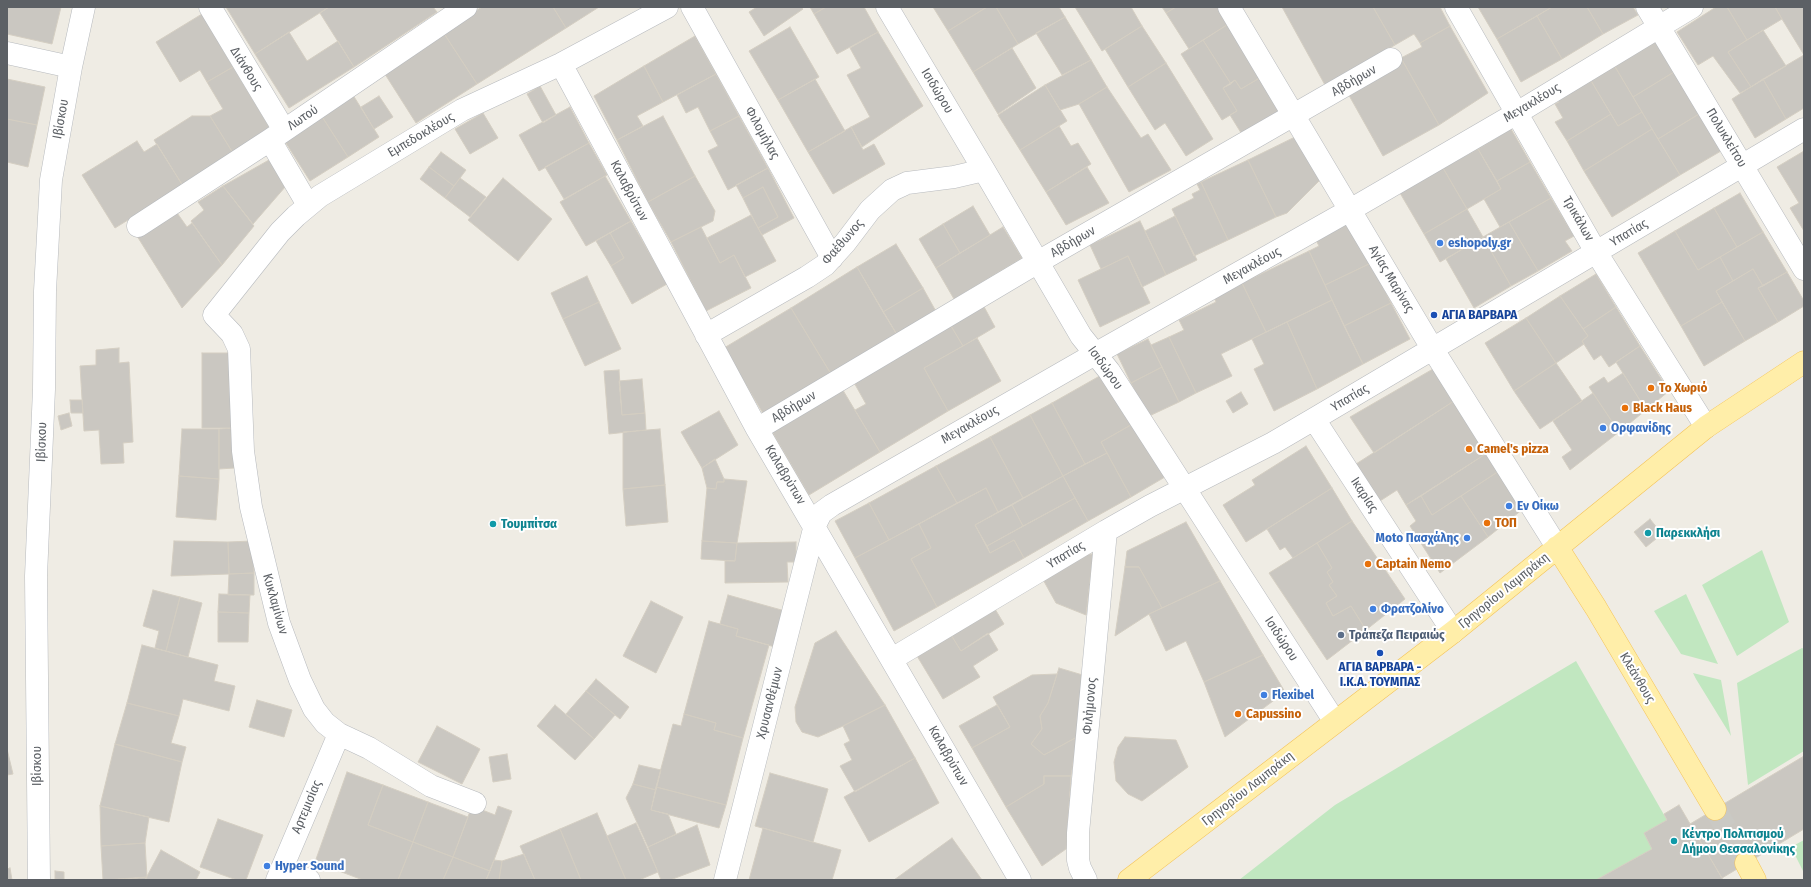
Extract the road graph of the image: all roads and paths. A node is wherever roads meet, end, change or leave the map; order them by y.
1 (84, 7) edge
2 (210, 7) edge
3 (466, 7) edge
4 (667, 7) edge
5 (692, 7) edge
6 (887, 7) edge
7 (1229, 7) edge
8 (1456, 7) edge
9 (1647, 7) edge
10 (1692, 7) edge
11 (1659, 27) junction
12 (7, 53) edge
13 (1391, 59) dead end
14 (561, 64) junction
15 (71, 67) junction
16 (1517, 113) junction
17 (1294, 116) junction
18 (1804, 129) edge
19 (277, 135) junction
20 (1742, 166) junction
21 (984, 170) junction
22 (308, 205) junction
23 (1350, 210) junction
24 (138, 226) dead end
25 (1596, 252) junction
26 (832, 258) junction
27 (1038, 262) junction
28 (1804, 269) edge
29 (214, 315) joint
30 (706, 335) junction
31 (1432, 348) junction
32 (1095, 354) junction
33 (1804, 362) edge
34 (1314, 419) junction
35 (1706, 427) junction
36 (757, 429) junction
37 (1184, 489) junction
38 (815, 525) junction
39 (1106, 531) junction
40 (1558, 548) junction
41 (1453, 632) junction
42 (892, 659) junction
43 (1335, 722) junction
44 (339, 734) junction
45 (475, 803) dead end
46 (1715, 809) tunnel mouth
47 (279, 875) edge
48 (39, 880) edge
49 (309, 880) edge
50 (725, 880) edge
51 (1020, 880) edge
52 (1086, 880) edge
53 (1129, 880) edge

1 - 15 street, Ιβίσκου
2 - 19 street, Διάνθους
3 - 19 street, Λωτού
4 - 14 street, Εμπεδοκλέους
5 - 26 street, Φιλομήλας
6 - 21 street, Ισιδώρου
7 - 17 street, Αγίας Μαρίνας
8 - 16 street, Τρικάλων
9 - 11 street, Πολυκλείτου
10 - 11 street, Μεγακλέους
11 - 16 street, Μεγακλέους
11 - 20 street, Πολυκλείτου
12 - 15 street
13 - 17 street, Αβδήρων
14 - 22 street, Εμπεδοκλέους
14 - 30 street, Καλαβρύτων
15 - 48 street, Ιβίσκου
16 - 23 street, Μεγακλέους
16 - 25 street, Τρικάλων
17 - 23 street, Αγίας Μαρίνας
17 - 27 street, Αβδήρων
18 - 20 street, Υπατίας
19 - 22 street, Διάνθους
19 - 24 street, Λωτού
20 - 25 street, Υπατίας
20 - 28 street, Πολυκλείτου
21 - 26 street, Φαέθωνος
21 - 27 street, Ισιδώρου
22 - 29 street, Εμπεδοκλέους
23 - 31 street, Αγίας Μαρίνας
23 - 32 street, Μεγακλέους
25 - 31 street, Υπατίας
25 - 35 street, Τρικάλων
26 - 30 street, Φαέθωνος
27 - 32 street, Ισιδώρου
27 - 36 street, Αβδήρων
29 - 44 street, Κυκλαμίνων
30 - 36 street, Καλαβρύτων
31 - 34 street, Υπατίας
31 - 40 street, Αγίας Μαρίνας
32 - 37 street, Ισιδώρου
32 - 38 street, Μεγακλέους
33 - 35 main road, Γρηγορίου Λαμπράκη
34 - 37 street, Υπατίας
34 - 41 street, Ικαρίας
35 - 40 main road, Γρηγορίου Λαμπράκη
36 - 38 street, Καλαβρύτων
37 - 39 street, Υπατίας
37 - 43 street, Ισιδώρου
38 - 42 street, Καλαβρύτων
38 - 50 street, Χρυσανθέμων
39 - 42 street, Υπατίας
39 - 52 street, Φιλήμονος
40 - 41 main road, Γρηγορίου Λαμπράκη
40 - 46 main road, Κλεάνθους
41 - 43 main road, Γρηγορίου Λαμπράκη
42 - 51 street, Καλαβρύτων
43 - 53 main road, Γρηγορίου Λαμπράκη
44 - 45 street, Κυκλαμίνων
44 - 47 street, Αρτεμισίας
47 - 49 street

